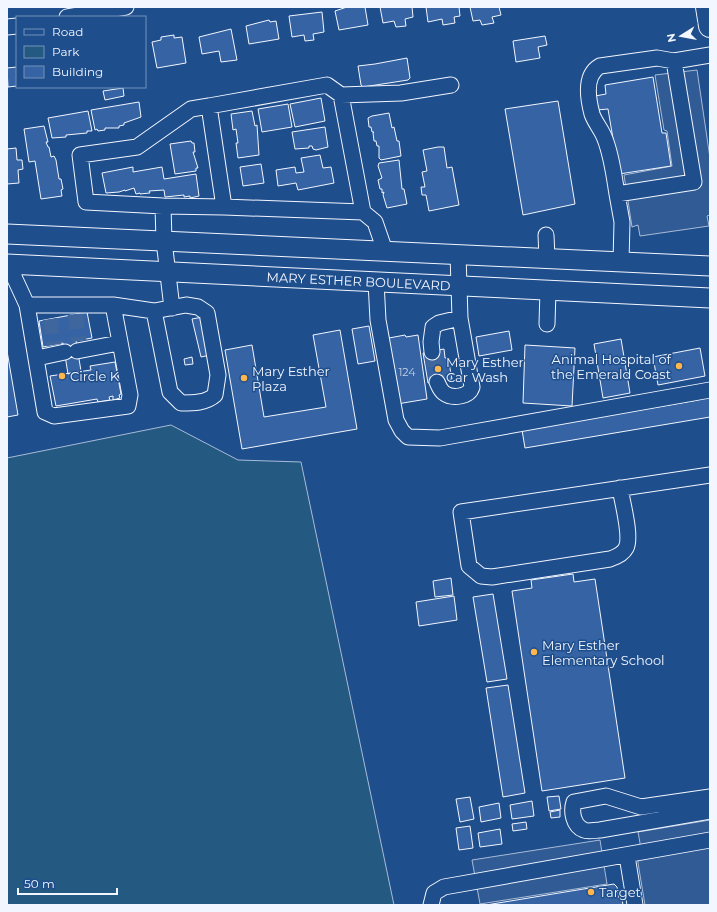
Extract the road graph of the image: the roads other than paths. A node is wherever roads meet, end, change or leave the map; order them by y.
1 (126, 7) edge
2 (707, 7) edge
3 (73, 16) edge
4 (710, 26) edge
5 (710, 55) edge
6 (674, 61) junction
7 (450, 85) dead end
8 (341, 95) junction
9 (209, 106) junction
10 (617, 194) junction
11 (164, 206) junction
12 (224, 207) junction
13 (363, 212) junction
14 (7, 234) edge
15 (546, 235) dead end
16 (164, 241) junction
17 (385, 251) junction
18 (458, 254) junction
19 (547, 258) junction
20 (622, 262) junction
21 (9, 264) edge
22 (710, 266) edge
23 (167, 272) junction
24 (376, 282) junction
25 (458, 286) junction
26 (548, 290) junction
27 (710, 298) edge
28 (27, 305) junction
29 (113, 305) junction
30 (172, 308) junction
31 (154, 310) junction
32 (460, 318) junction
33 (547, 324) dead end
34 (119, 343) junction
35 (432, 352) tunnel mouth
36 (37, 358) junction
37 (438, 382) tunnel mouth
38 (710, 390) edge
39 (710, 475) edge
40 (620, 488) junction
41 (710, 797) edge
42 (710, 811) edge
43 (710, 840) edge
44 (627, 856) junction
45 (432, 905) edge
46 (635, 905) edge

1 - 3 street
2 - 4 highway
5 - 6 street
6 - 10 street
6 - 10 street
7 - 8 street
8 - 9 street
8 - 13 street
9 - 11 street
9 - 12 street
10 - 20 street
11 - 12 street
11 - 16 street
12 - 13 street
13 - 17 street
14 - 16 main road
15 - 19 street
16 - 17 main road
16 - 23 street
17 - 18 main road
18 - 19 main road
18 - 25 street
19 - 20 main road
20 - 22 main road
21 - 23 main road, MARY ESTHER BOULEVARD
21 - 28 street
23 - 24 main road, MARY ESTHER BOULEVARD
23 - 30 street
24 - 25 main road, MARY ESTHER BOULEVARD
24 - 38 street
25 - 26 main road, MARY ESTHER BOULEVARD
25 - 32 street
26 - 27 main road, MARY ESTHER BOULEVARD
26 - 33 street
28 - 29 street
28 - 36 street
29 - 31 street
29 - 34 street
30 - 31 street
30 - 31 street
32 - 35 street
32 - 37 street
34 - 36 street
34 - 36 street
39 - 40 street
40 - 40 street
41 - 42 street
43 - 44 street
44 - 45 street
44 - 46 street

